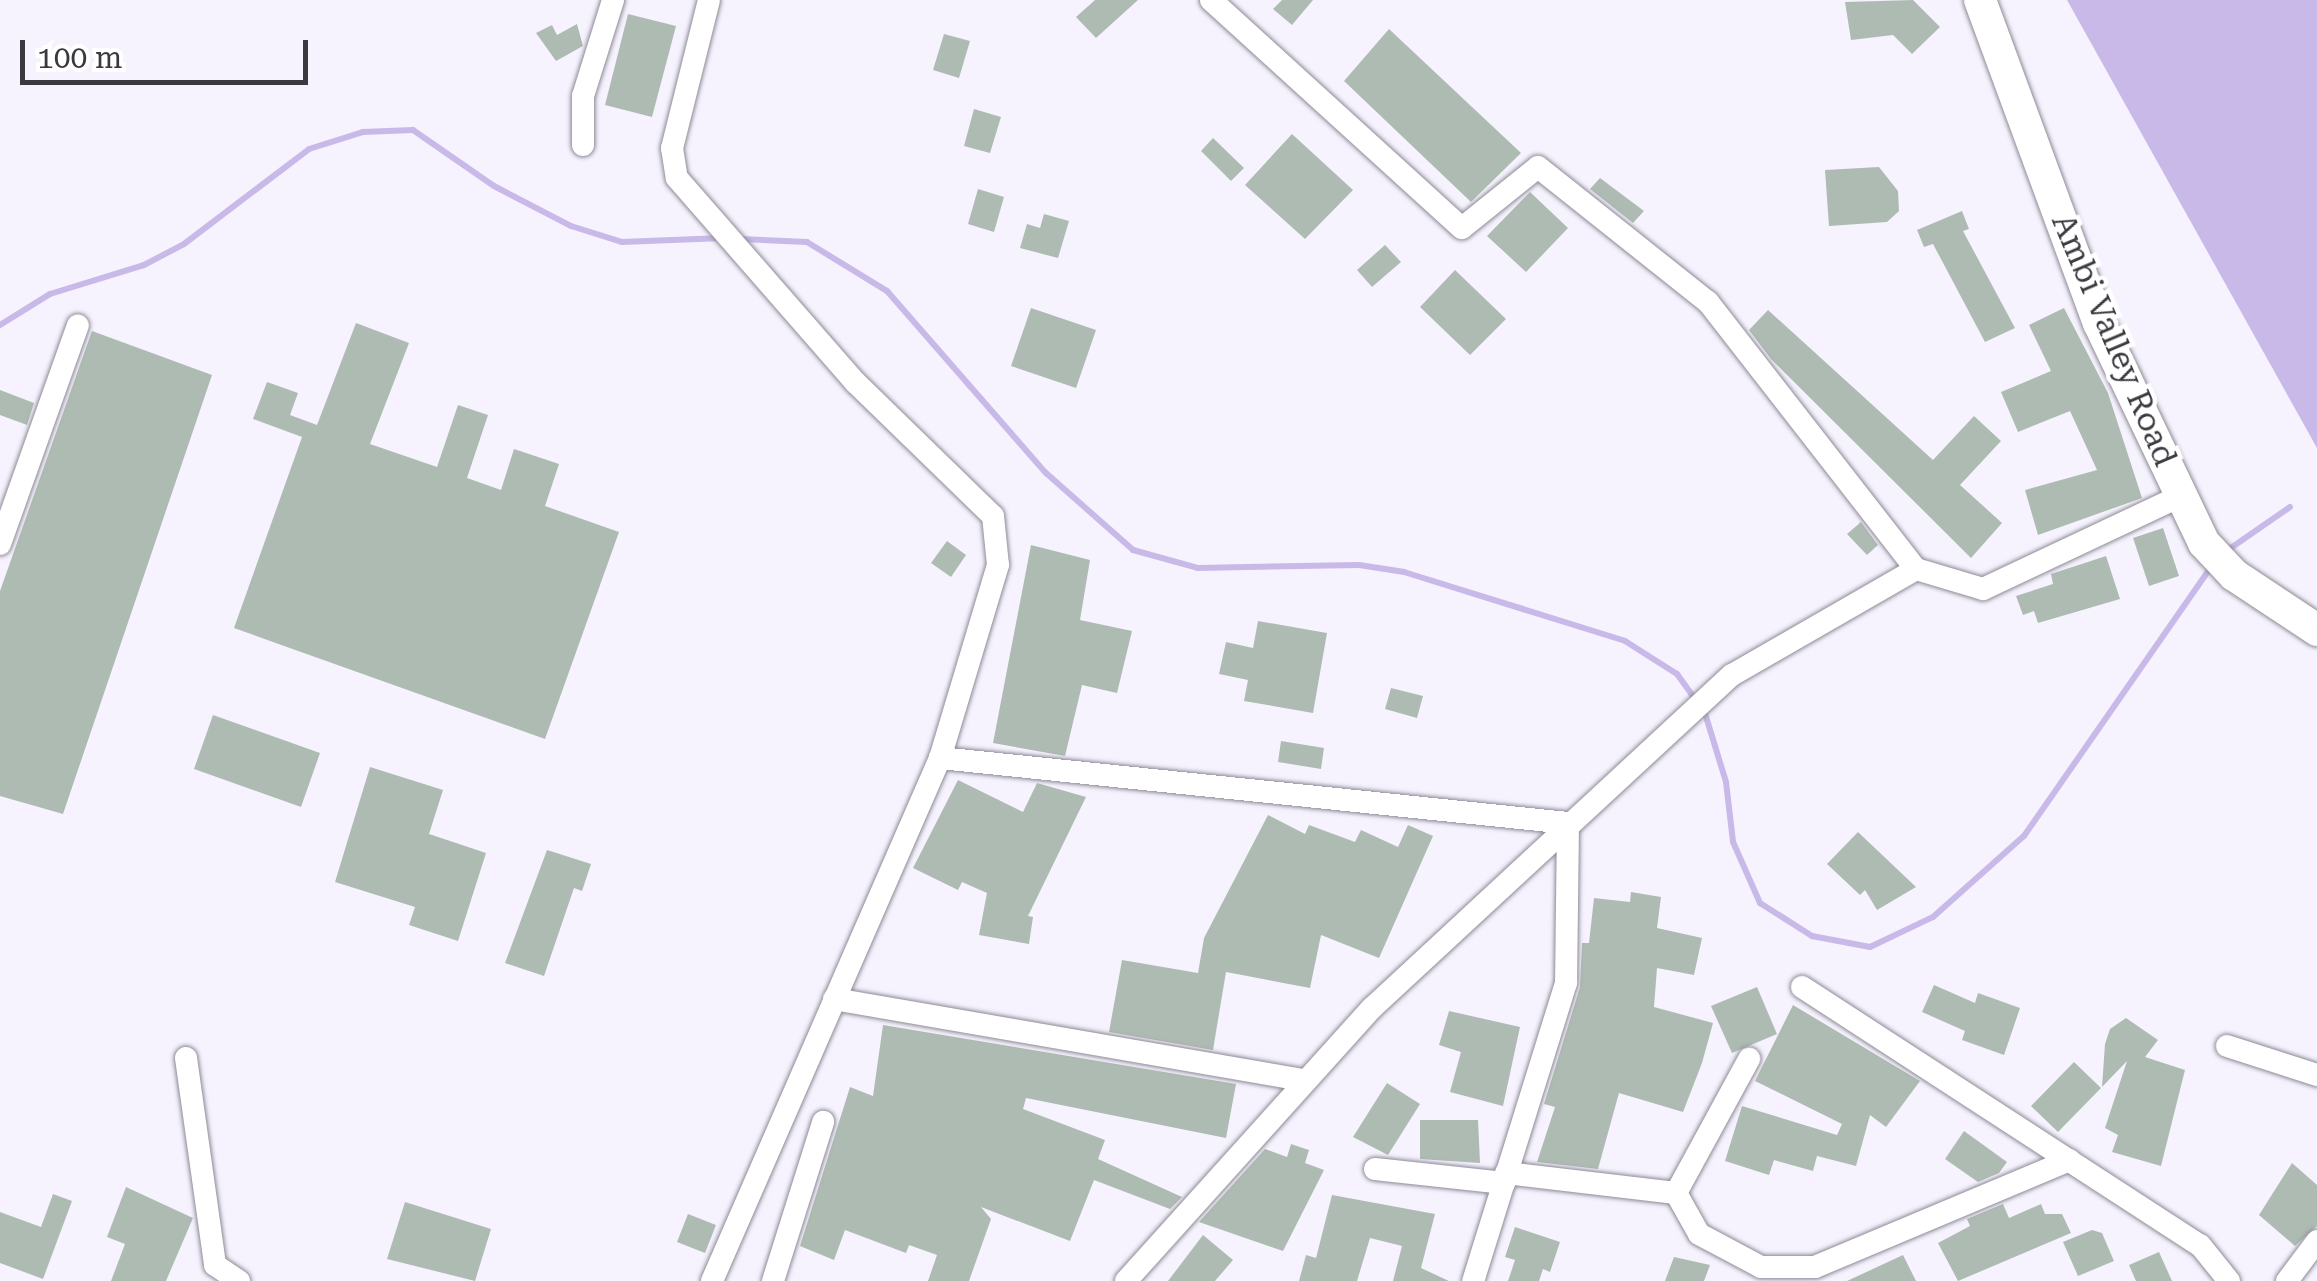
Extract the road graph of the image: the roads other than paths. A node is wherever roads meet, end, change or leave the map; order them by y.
1 (613, 0) edge
2 (709, 0) edge
3 (1211, 0) edge
4 (1980, 0) edge
5 (582, 146) dead end
6 (78, 325) dead end
7 (2181, 496) junction
8 (0, 544) edge
9 (1916, 569) junction
10 (2317, 630) edge
11 (940, 758) junction
12 (1568, 822) junction
13 (1802, 986) dead end
14 (834, 998) junction
15 (2227, 1046) dead end
16 (186, 1058) dead end
17 (1749, 1060) dead end
18 (2317, 1075) edge
19 (1300, 1080) junction
20 (824, 1122) dead end
21 (2069, 1160) junction
22 (1375, 1168) dead end
23 (1505, 1178) junction
24 (1676, 1193) junction
25 (2317, 1241) edge
26 (239, 1281) edge
27 (712, 1281) edge
28 (773, 1281) edge
29 (1126, 1281) edge
30 (1473, 1281) edge
31 (2229, 1281) edge
32 (2287, 1281) edge

1 - 5 street
2 - 11 street
3 - 9 street
4 - 7 main road, Ambi Valley Road
6 - 8 street
7 - 9 street
7 - 10 main road, Ambi Valley Road
9 - 12 street
11 - 12 street
11 - 14 street
12 - 19 street
12 - 23 street
13 - 21 street
14 - 19 street
14 - 27 street
15 - 18 street
16 - 26 street
17 - 24 street
19 - 29 street
20 - 28 street
21 - 24 street
21 - 31 street
22 - 23 street
23 - 24 street
23 - 30 street
25 - 32 street

